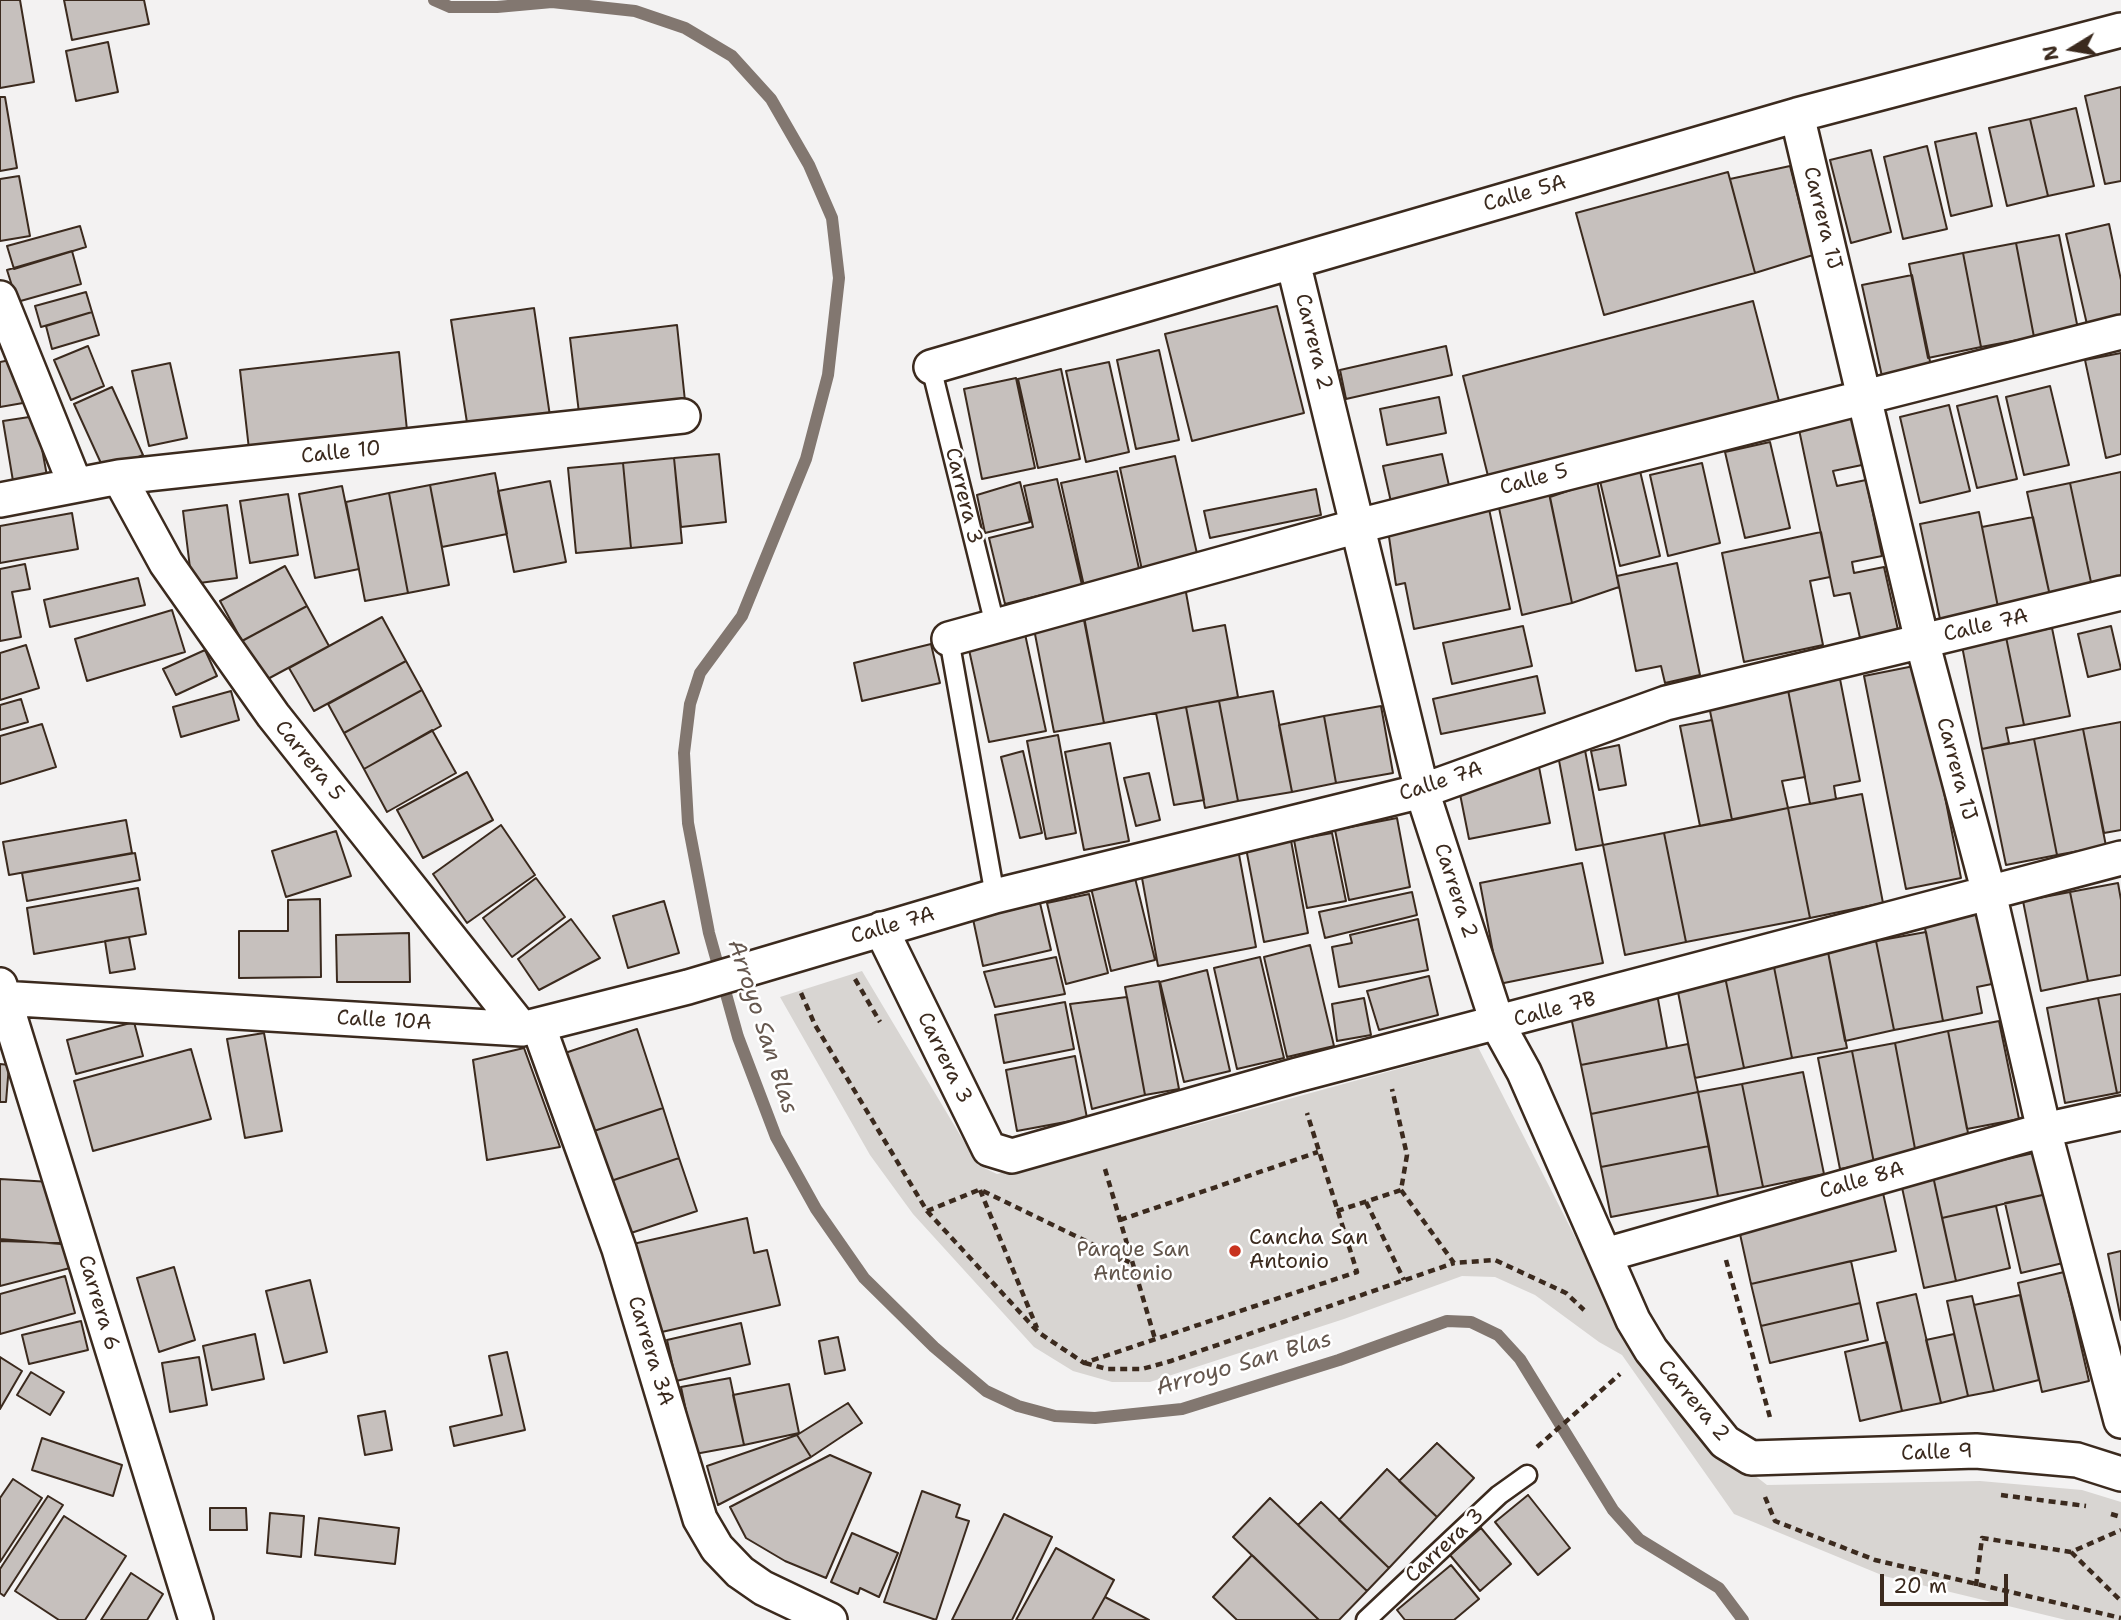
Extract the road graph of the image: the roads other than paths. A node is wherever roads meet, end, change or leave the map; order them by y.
1 (2121, 30) edge
2 (1797, 116) junction
3 (1293, 262) junction
4 (0, 298) edge
5 (2121, 332) edge
6 (932, 367) joint
7 (1865, 396) junction
8 (683, 416) dead end
9 (119, 477) junction
10 (75, 484) junction
11 (0, 500) edge
12 (1359, 526) junction
13 (2121, 593) edge
14 (995, 625) junction
15 (949, 639) joint
16 (1922, 641) junction
17 (1422, 791) junction
18 (2121, 858) edge
19 (1989, 893) junction
20 (995, 896) junction
21 (881, 929) junction
22 (773, 961) joint
23 (1, 994) edge
24 (1498, 1025) junction
25 (530, 1027) junction
26 (2121, 1113) edge
27 (2044, 1129) junction
28 (989, 1149) joint
29 (1605, 1255) junction
30 (2121, 1421) edge
31 (1766, 1458) joint
32 (2121, 1474) edge
33 (1527, 1475) dead end
34 (196, 1620) edge
35 (830, 1620) edge
36 (1366, 1620) edge

1 - 2 street, Calle 5A
2 - 3 street, Calle 5A
2 - 7 street, Carrera 1J
3 - 6 street, Calle 5A
3 - 12 street, Carrera 2
4 - 10 street
5 - 7 street, Calle 5
6 - 14 lane, Carrera 3
7 - 12 street, Calle 5
7 - 16 street, Carrera 1J
8 - 9 street, Calle 10
9 - 10 street, Calle 10
9 - 25 street, Carrera 5
10 - 11 street, Calle 10
12 - 14 street, Calle 5
12 - 17 street, Carrera 2
13 - 16 street, Calle 7A
14 - 15 street, Calle 5
15 - 20 lane
16 - 17 street, Calle 7A
16 - 19 street, Carrera 1J
17 - 20 street, Calle 7A
17 - 24 street, Carrera 2
18 - 19 street, Calle 7B
19 - 24 street, Calle 7B
19 - 27 street, Carrera 1J
20 - 21 street, Calle 7A
21 - 22 street, Calle 7A
21 - 28 street, Carrera 3
22 - 25 street, Calle 10A
23 - 25 street, Calle 10A
23 - 34 street, Carrera 6
24 - 28 street, Calle 7B
24 - 29 street, Carrera 2
25 - 35 street, Carrera 3A
26 - 27 street, Calle 8A
27 - 29 street, Calle 8A
27 - 30 street, Carrera 1J
29 - 31 street, Carrera 2
31 - 32 street, Calle 9
33 - 36 lane, Carrera 3

